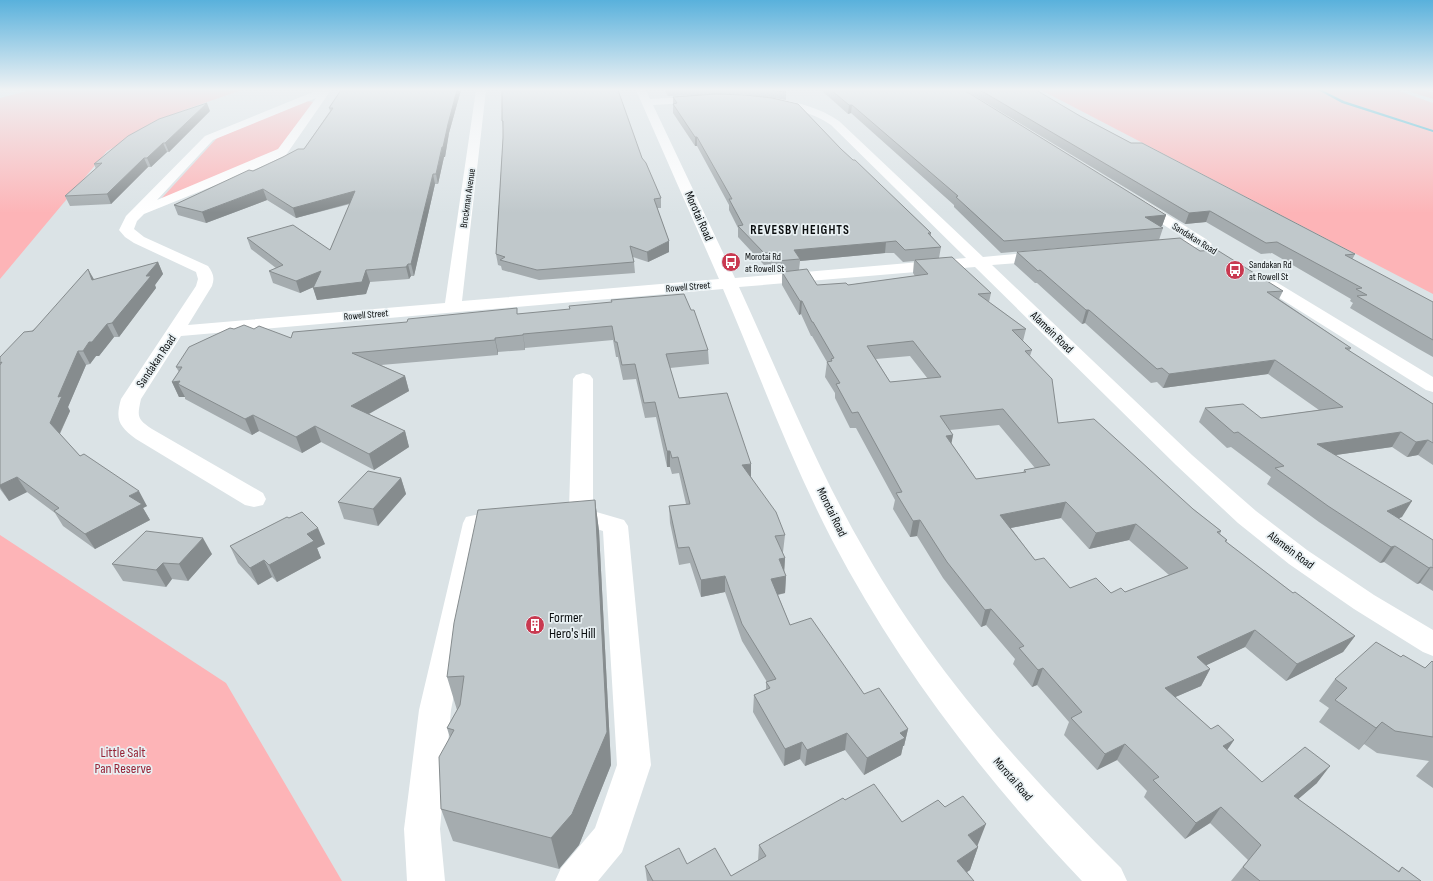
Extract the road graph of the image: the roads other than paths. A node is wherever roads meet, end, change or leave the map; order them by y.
1 (226, 131) edge
2 (298, 131) edge
3 (477, 131) edge
4 (660, 131) edge
5 (842, 131) edge
6 (1128, 197) edge
7 (138, 212) junction
8 (1142, 247) edge
9 (1064, 254) edge
10 (978, 261) junction
11 (1249, 272) edge
12 (729, 283) junction
13 (453, 307) junction
14 (176, 331) junction
15 (582, 379) dead end
16 (1433, 386) edge
17 (254, 499) dead end
18 (581, 516) junction
19 (1433, 644) edge
20 (426, 881) edge
21 (574, 881) edge
22 (1108, 881) edge

1 - 7 street, Sandakan Road
2 - 7 street, Sandakan Road
3 - 13 street, Brockman Avenue
4 - 12 street, Morotai Road
5 - 10 street, Alamein Road
6 - 8 street, Sandakan Road
7 - 14 street, Sandakan Road
9 - 10 street, Rowell Street
10 - 12 street, Rowell Street
10 - 19 street, Alamein Road
11 - 16 street
12 - 13 street, Rowell Street
12 - 22 street, Morotai Road
13 - 14 street, Rowell Street
14 - 17 street, Sandakan Road
15 - 18 street
18 - 20 street
18 - 21 street

